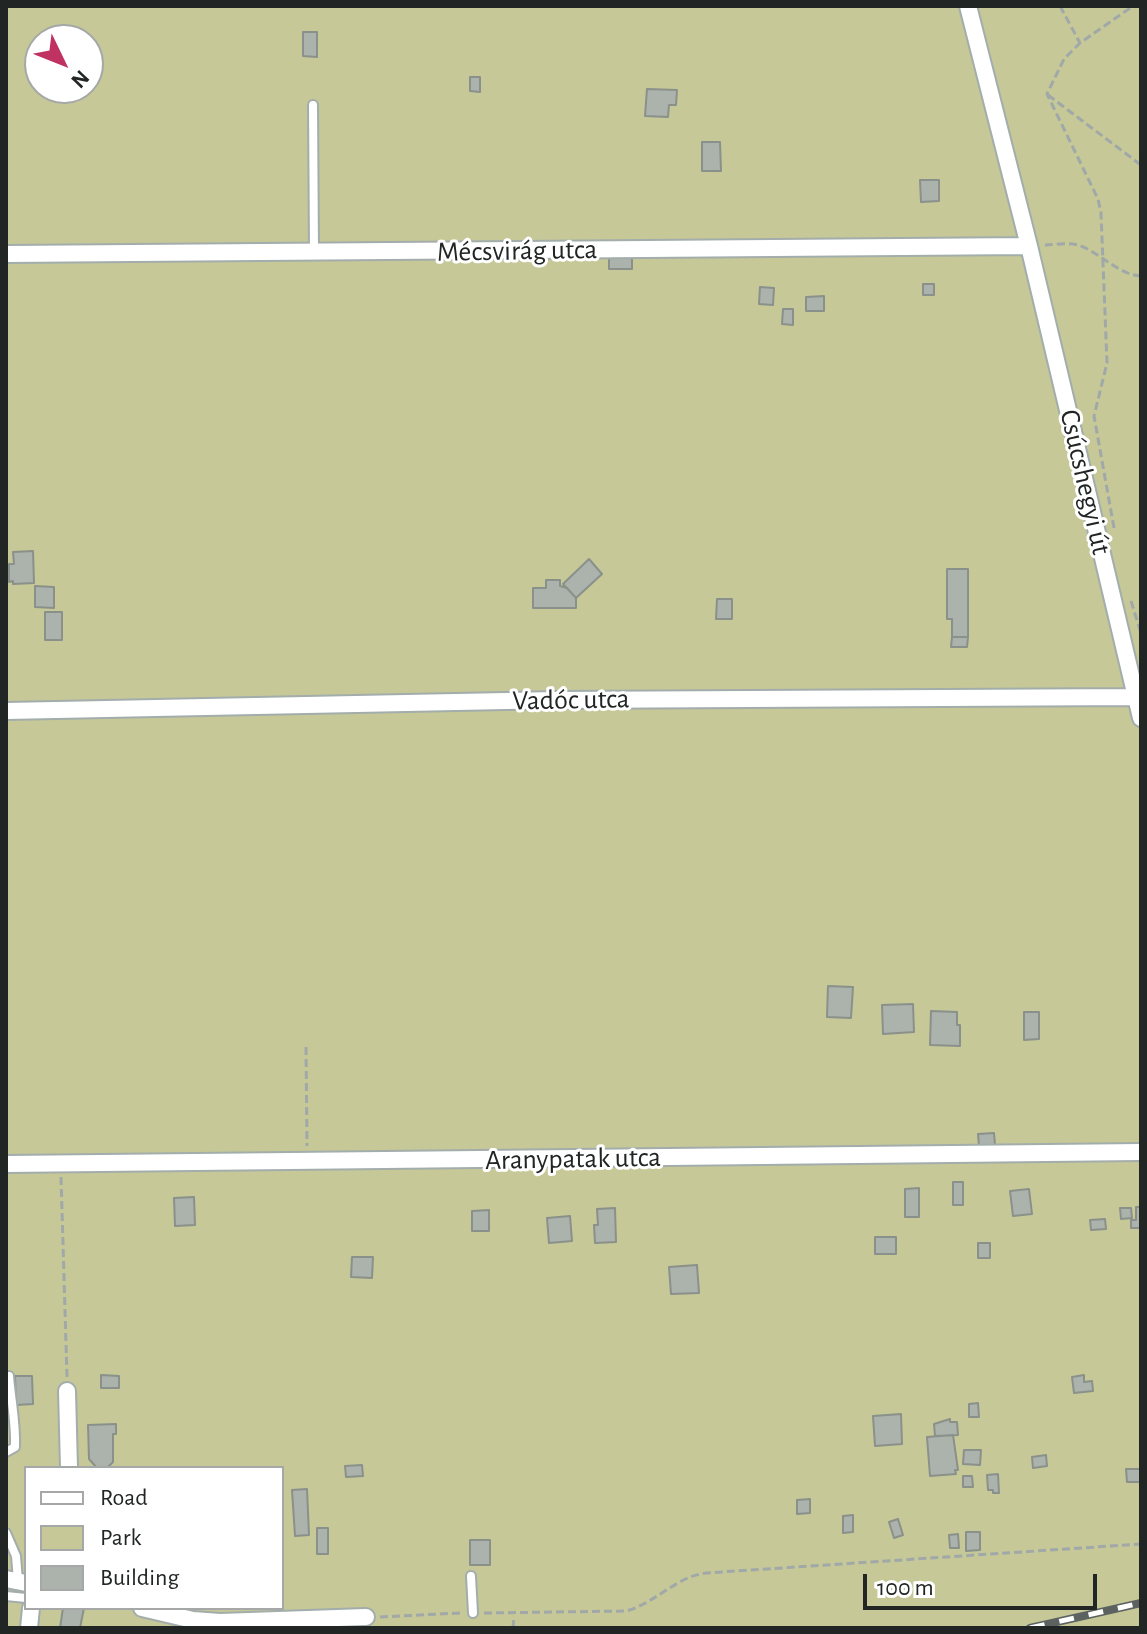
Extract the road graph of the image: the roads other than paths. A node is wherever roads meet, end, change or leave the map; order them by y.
1 (968, 6) edge
2 (313, 105) dead end
3 (1029, 246) junction
4 (314, 253) junction
5 (6, 254) edge
6 (1135, 697) junction
7 (6, 711) edge
8 (1141, 718) edge
9 (1141, 1152) edge
10 (6, 1164) edge
11 (9, 1376) dead end
12 (67, 1391) road end
13 (6, 1452) edge
14 (69, 1466) edge
15 (6, 1533) edge
16 (471, 1576) dead end
17 (17, 1581) edge
18 (150, 1610) edge
19 (473, 1613) road end
20 (366, 1617) road end
21 (259, 1624) edge
22 (317, 1624) edge

1 - 3 street, Csúcshegyi út
2 - 4 lane
3 - 4 street, Mécsvirág utca
3 - 6 street, Csúcshegyi út
4 - 5 street, Mécsvirág utca
6 - 7 street, Vadóc utca
6 - 8 street, Csúcshegyi út
9 - 10 street, Aranypatak utca
11 - 13 lane
12 - 14 street
15 - 17 lane
16 - 19 lane
18 - 21 street
20 - 22 street
21 - 22 street

